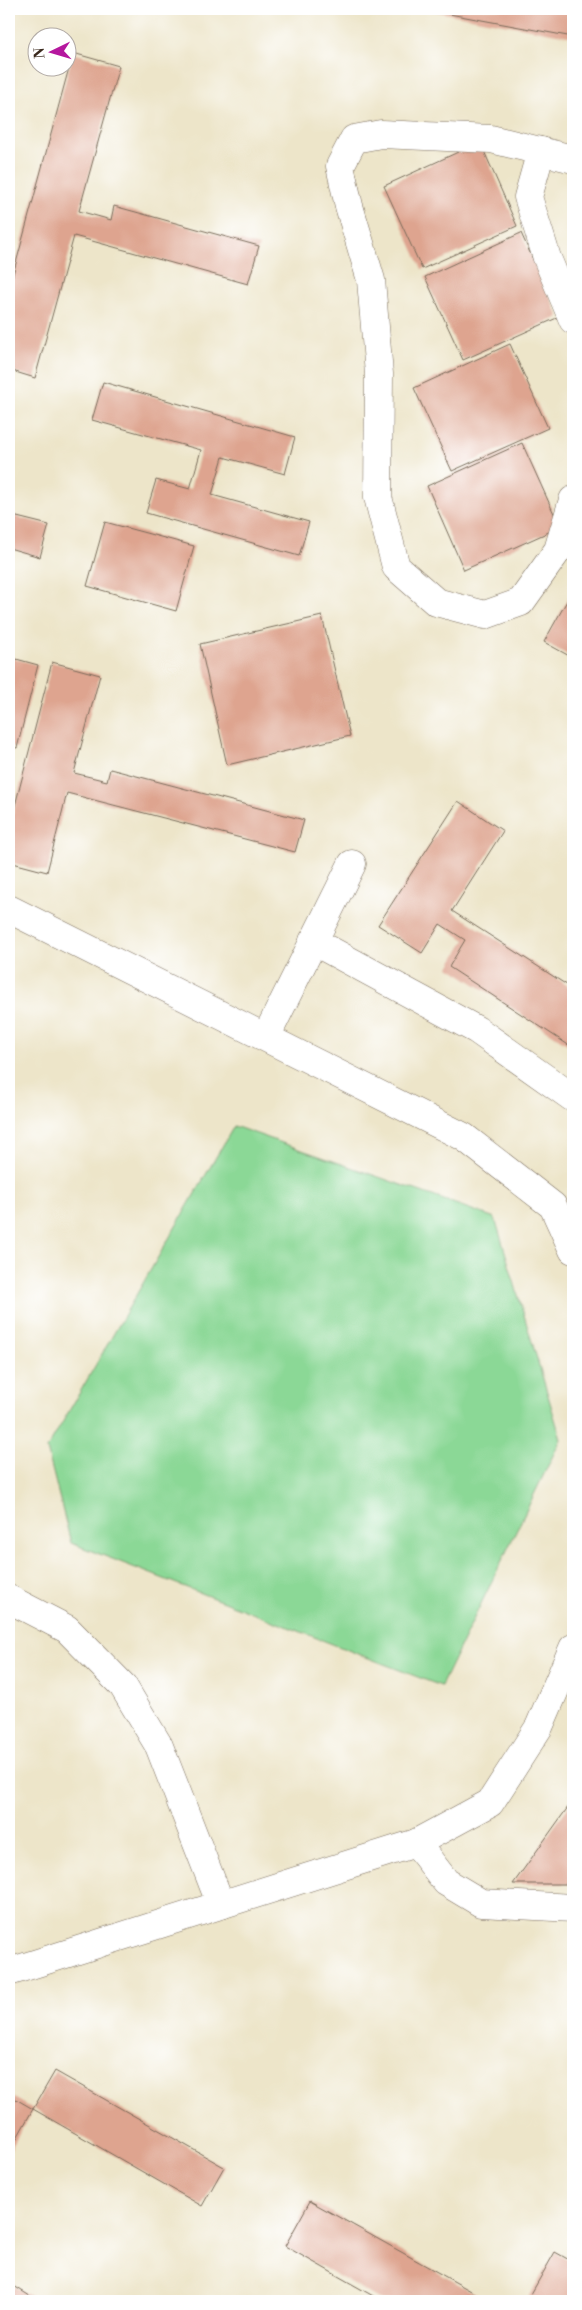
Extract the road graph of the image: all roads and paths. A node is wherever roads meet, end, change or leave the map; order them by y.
1 (541, 150) junction
2 (573, 159) edge
3 (573, 320) edge
4 (573, 500) edge
5 (352, 864) dead end
6 (9, 909) edge
7 (313, 941) junction
8 (266, 1037) junction
9 (573, 1098) edge
10 (573, 1250) edge
11 (9, 1598) edge
12 (573, 1648) edge
13 (416, 1843) junction
14 (221, 1905) junction
15 (573, 1908) edge
16 (9, 1972) edge

1 - 2 street
1 - 3 street
1 - 4 street
5 - 7 street
6 - 8 street
7 - 8 street
7 - 9 street
8 - 10 street
11 - 14 street
12 - 13 street
13 - 14 street
13 - 15 street
14 - 16 street

